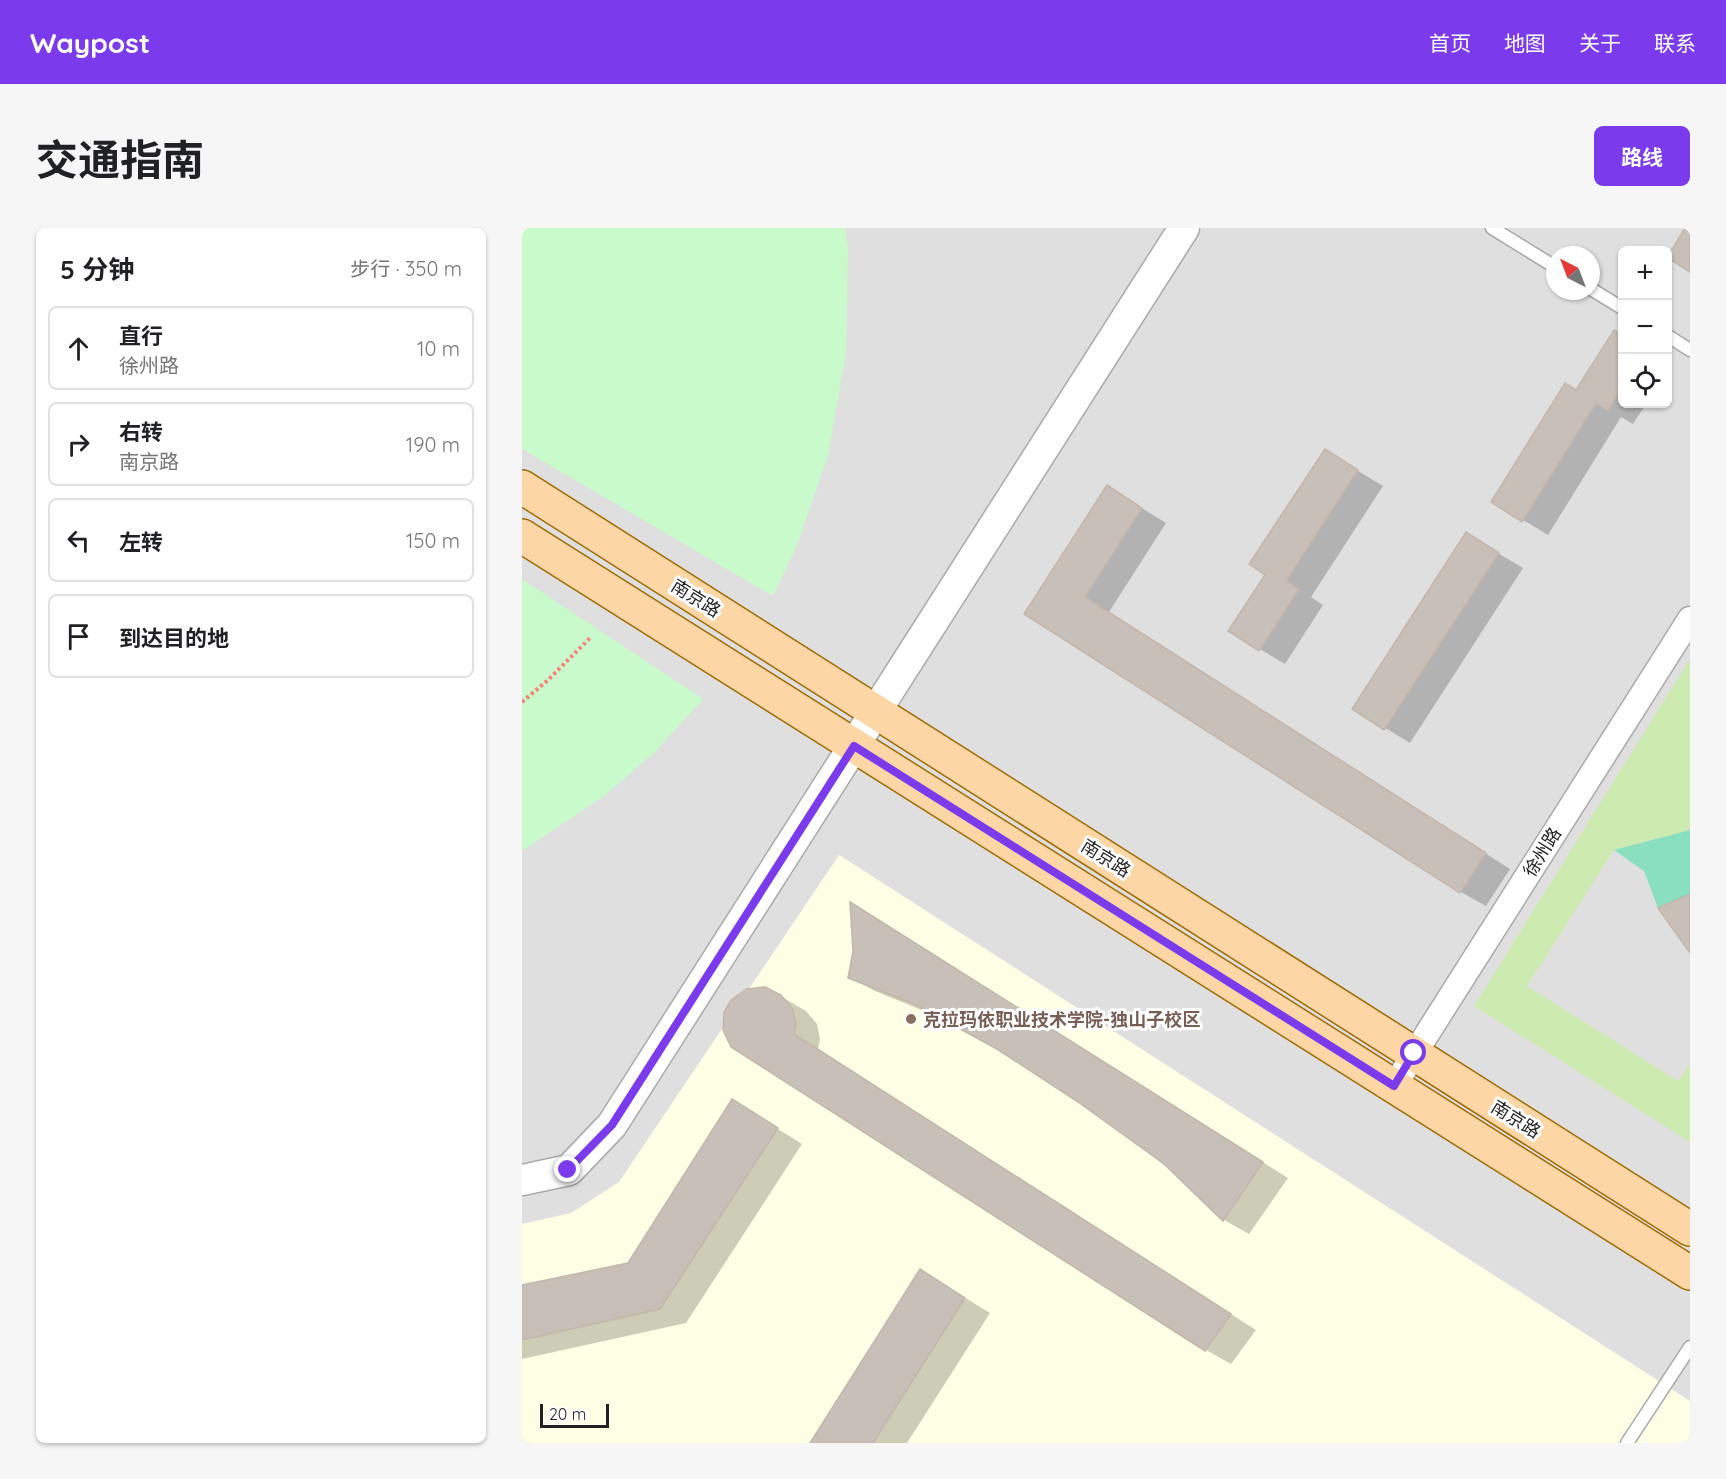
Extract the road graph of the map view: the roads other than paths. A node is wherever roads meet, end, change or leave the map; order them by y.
1 (1184, 228) edge
2 (1492, 228) edge
3 (1510, 232) edge
4 (1546, 260) edge
5 (1600, 294) edge
6 (1618, 305) edge
7 (1672, 339) edge
8 (1690, 350) edge
9 (522, 487) edge
10 (522, 536) edge
11 (1690, 619) edge
12 (875, 712) junction
13 (854, 746) junction
14 (1414, 1053) junction
15 (1394, 1086) junction
16 (522, 1180) edge
17 (1690, 1229) edge
18 (1690, 1273) edge
19 (1690, 1347) edge
20 (1627, 1443) edge

1 - 12 street
2 - 3 lane
3 - 4 lane
5 - 6 lane
7 - 8 lane
9 - 12 main road, 南京路
10 - 13 main road, 南京路
11 - 14 street, 徐州路
12 - 13 street
12 - 14 main road, 南京路
13 - 15 main road, 南京路
13 - 16 street
14 - 15 street, 徐州路
14 - 17 main road, 南京路
15 - 18 main road, 南京路
19 - 20 lane

